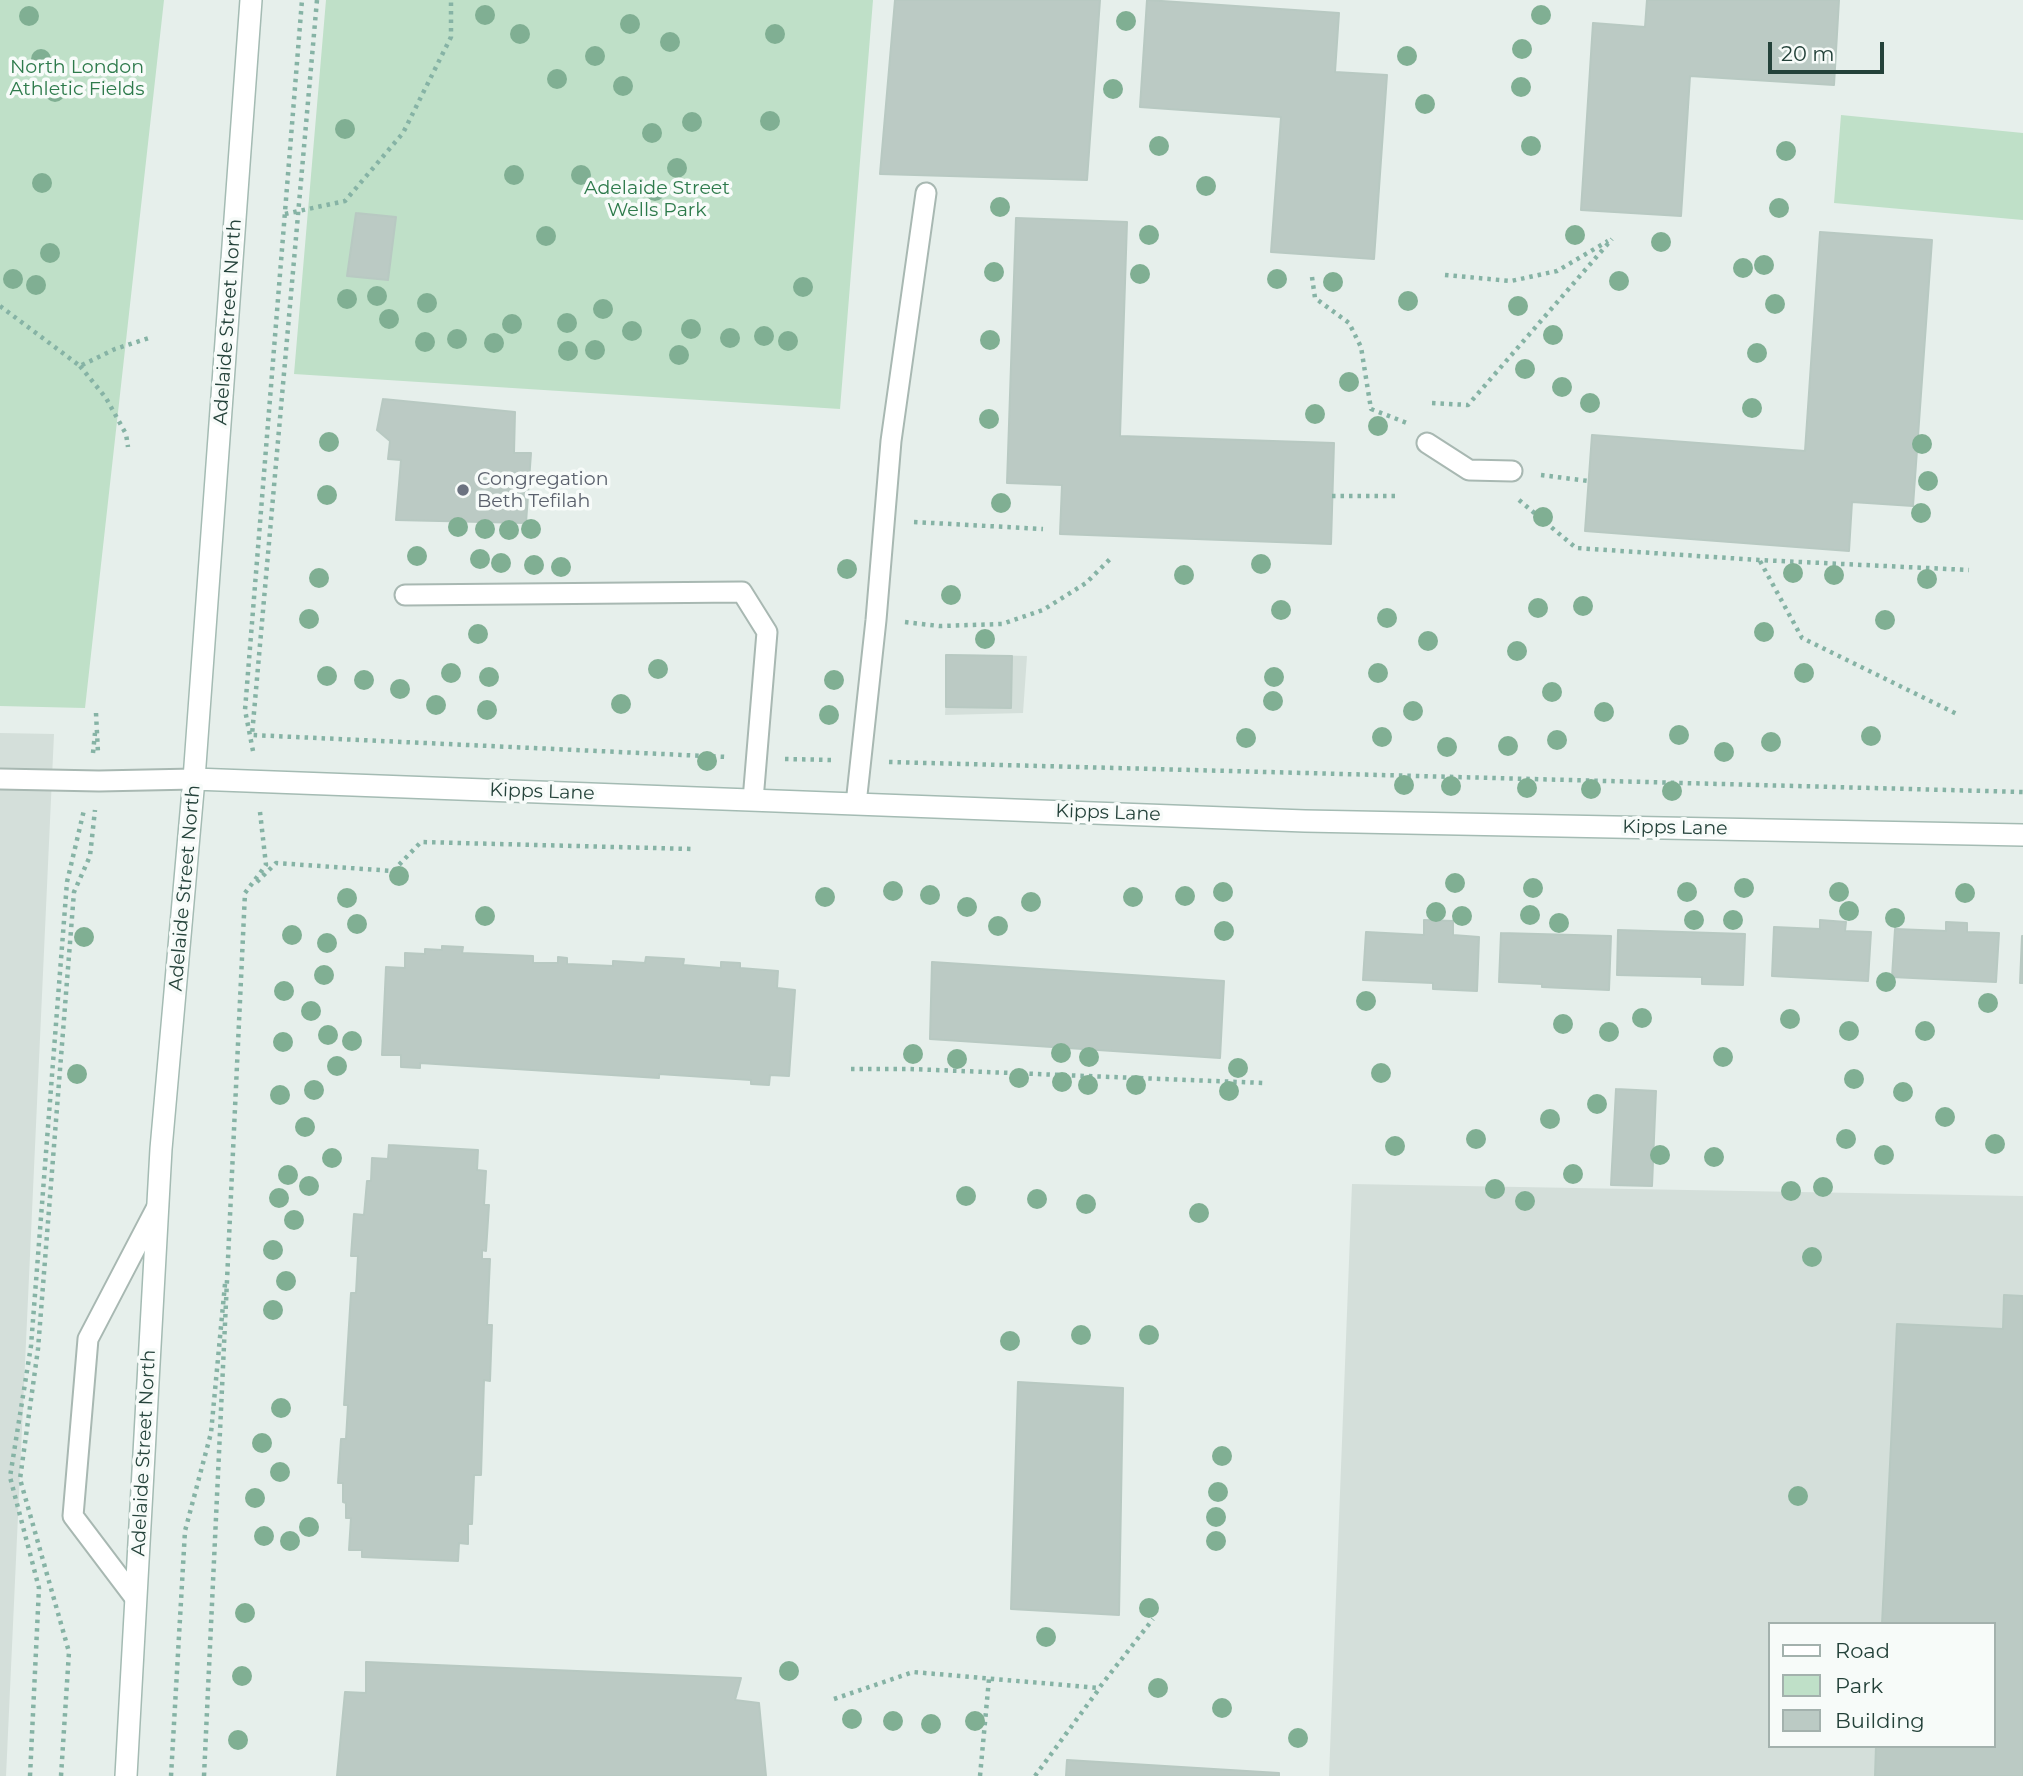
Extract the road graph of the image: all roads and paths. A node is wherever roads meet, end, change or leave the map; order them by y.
1 (251, 0) edge
2 (302, 0) edge
3 (452, 0) edge
4 (926, 192) dead end
5 (285, 214) junction
6 (1445, 275) dead end
7 (1312, 277) dead end
8 (0, 306) edge
9 (152, 337) dead end
10 (80, 366) junction
11 (1432, 403) dead end
12 (1416, 426) dead end
13 (1427, 443) dead end
14 (128, 447) dead end
15 (1485, 471) junction
16 (1512, 471) joint
17 (1588, 481) dead end
18 (1332, 496) dead end
19 (1397, 496) dead end
20 (885, 520) junction
21 (1043, 528) dead end
22 (1110, 559) dead end
23 (1759, 561) junction
24 (1969, 570) dead end
25 (405, 595) dead end
26 (876, 620) junction
27 (96, 713) dead end
28 (1957, 714) dead end
29 (0, 779) edge
30 (194, 779) junction
31 (95, 781) junction
32 (257, 782) junction
33 (1951, 791) dead end
34 (2023, 792) edge
35 (753, 800) junction
36 (856, 804) junction
37 (2023, 835) edge
38 (692, 849) dead end
39 (246, 893) junction
40 (851, 1069) dead end
41 (1264, 1083) dead end
42 (158, 1205) junction
43 (231, 1223) junction
44 (135, 1598) junction
45 (1153, 1619) dead end
46 (989, 1679) junction
47 (1099, 1688) junction
48 (834, 1699) dead end
49 (30, 1776) edge
50 (61, 1776) edge
51 (125, 1776) edge
52 (171, 1776) edge
53 (204, 1776) edge
54 (980, 1776) edge
55 (1035, 1776) edge

1 - 30 street, Adelaide Street North
2 - 5 path
3 - 5 path
4 - 20 lane
5 - 32 path
6 - 11 path
7 - 12 path
8 - 10 path
9 - 10 path
10 - 14 path
13 - 15 lane
15 - 16 lane
15 - 23 path
16 - 17 path
18 - 19 path
20 - 21 path
20 - 26 lane
22 - 26 path
23 - 24 path
23 - 28 path
25 - 35 lane
26 - 36 lane
27 - 31 path
29 - 31 lane
30 - 31 lane
30 - 32 street, Kipps Lane
30 - 42 street, Adelaide Street North
31 - 49 path
31 - 50 path
32 - 35 street, Kipps Lane
32 - 39 path
33 - 34 path
35 - 36 street, Kipps Lane
36 - 37 street, Kipps Lane
38 - 39 path
39 - 43 path
40 - 41 path
42 - 44 street, Adelaide Street North
42 - 44 lane
43 - 52 path
43 - 53 path
44 - 51 street, Adelaide Street North
45 - 47 path
46 - 47 path
46 - 48 path
46 - 54 path
47 - 55 path

